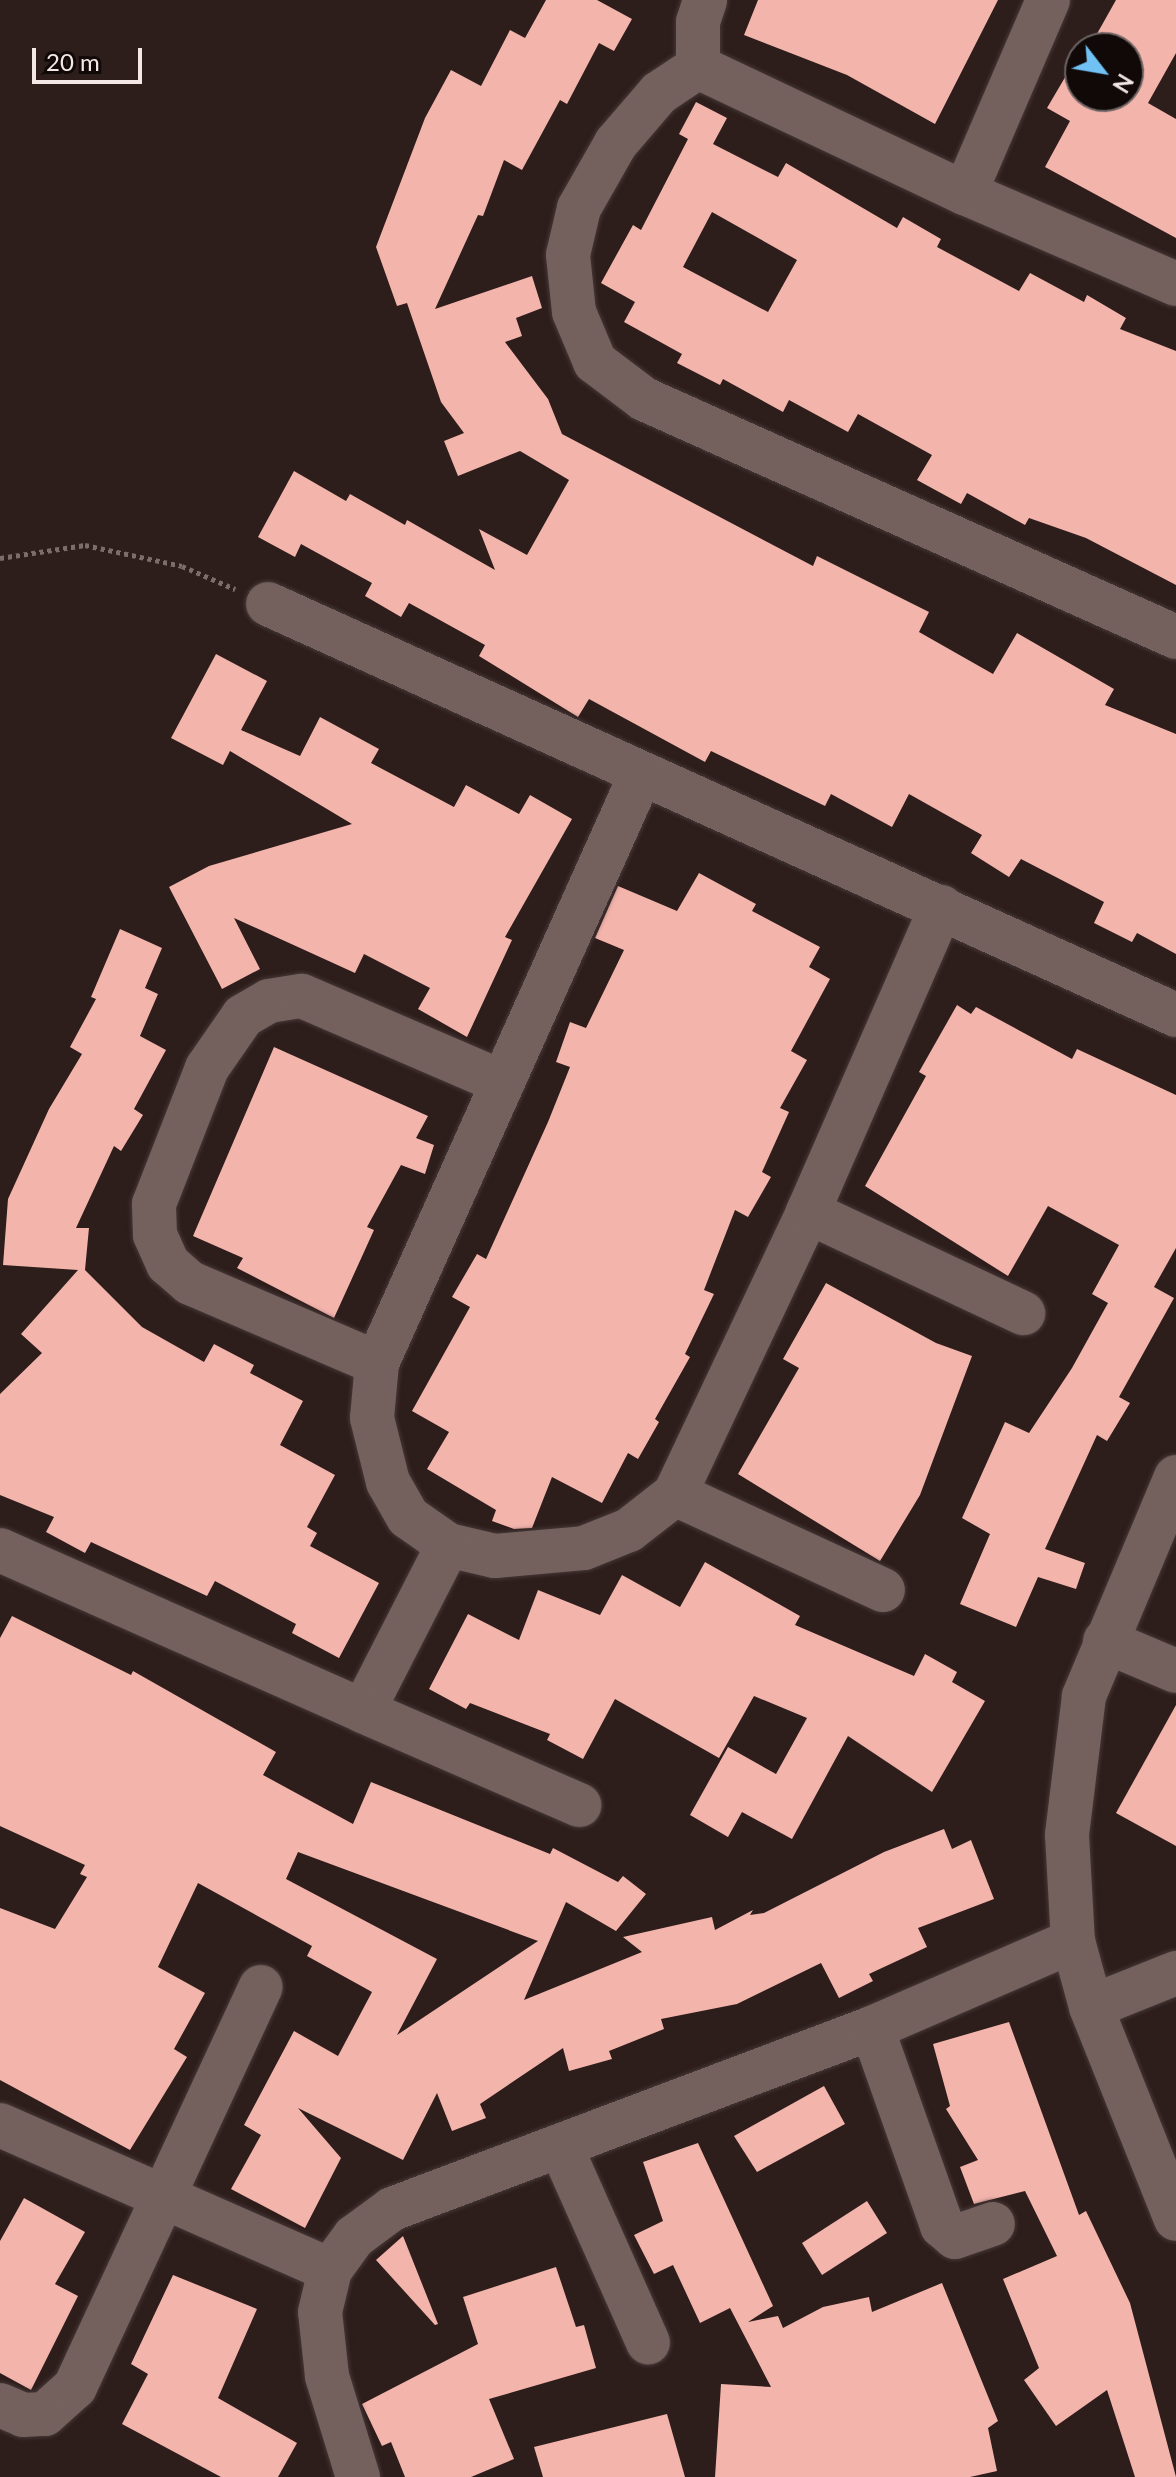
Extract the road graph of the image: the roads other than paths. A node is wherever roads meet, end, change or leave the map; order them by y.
1 (705, 0) edge
2 (1048, 0) edge
3 (698, 67) junction
4 (965, 193) junction
5 (1176, 284) edge
6 (268, 604) road end
7 (1176, 637) edge
8 (641, 774) junction
9 (941, 907) junction
10 (1176, 1015) edge
11 (499, 1081) junction
12 (808, 1212) junction
13 (1023, 1313) dead end
14 (377, 1363) junction
15 (1176, 1477) edge
16 (675, 1494) junction
17 (448, 1545) junction
18 (0, 1550) edge
19 (883, 1590) dead end
20 (1105, 1641) junction
21 (1176, 1671) edge
22 (363, 1711) junction
23 (579, 1805) dead end
24 (1073, 1941) junction
25 (1176, 1973) edge
26 (261, 1987) dead end
27 (1091, 2007) junction
28 (872, 2028) junction
29 (0, 2125) edge
30 (561, 2147) junction
31 (165, 2197) junction
32 (1176, 2219) edge
33 (993, 2224) dead end
34 (330, 2270) junction
35 (648, 2342) dead end
36 (0, 2405) edge
37 (358, 2477) edge

1 - 3 street
2 - 4 street
3 - 4 street
3 - 7 street
4 - 5 street
6 - 8 street
8 - 9 street
8 - 11 street
9 - 10 street
9 - 12 street
11 - 14 street
11 - 14 street
12 - 13 street
12 - 16 street
14 - 17 street
15 - 20 street
16 - 17 street
16 - 19 street
17 - 22 street
18 - 22 street
20 - 21 street
20 - 24 street
22 - 23 street
24 - 27 street
24 - 28 street
25 - 27 street
26 - 31 street
27 - 32 street
28 - 30 street
28 - 33 street
29 - 31 street
30 - 34 street
30 - 35 street
31 - 34 street
31 - 36 street
34 - 37 street

